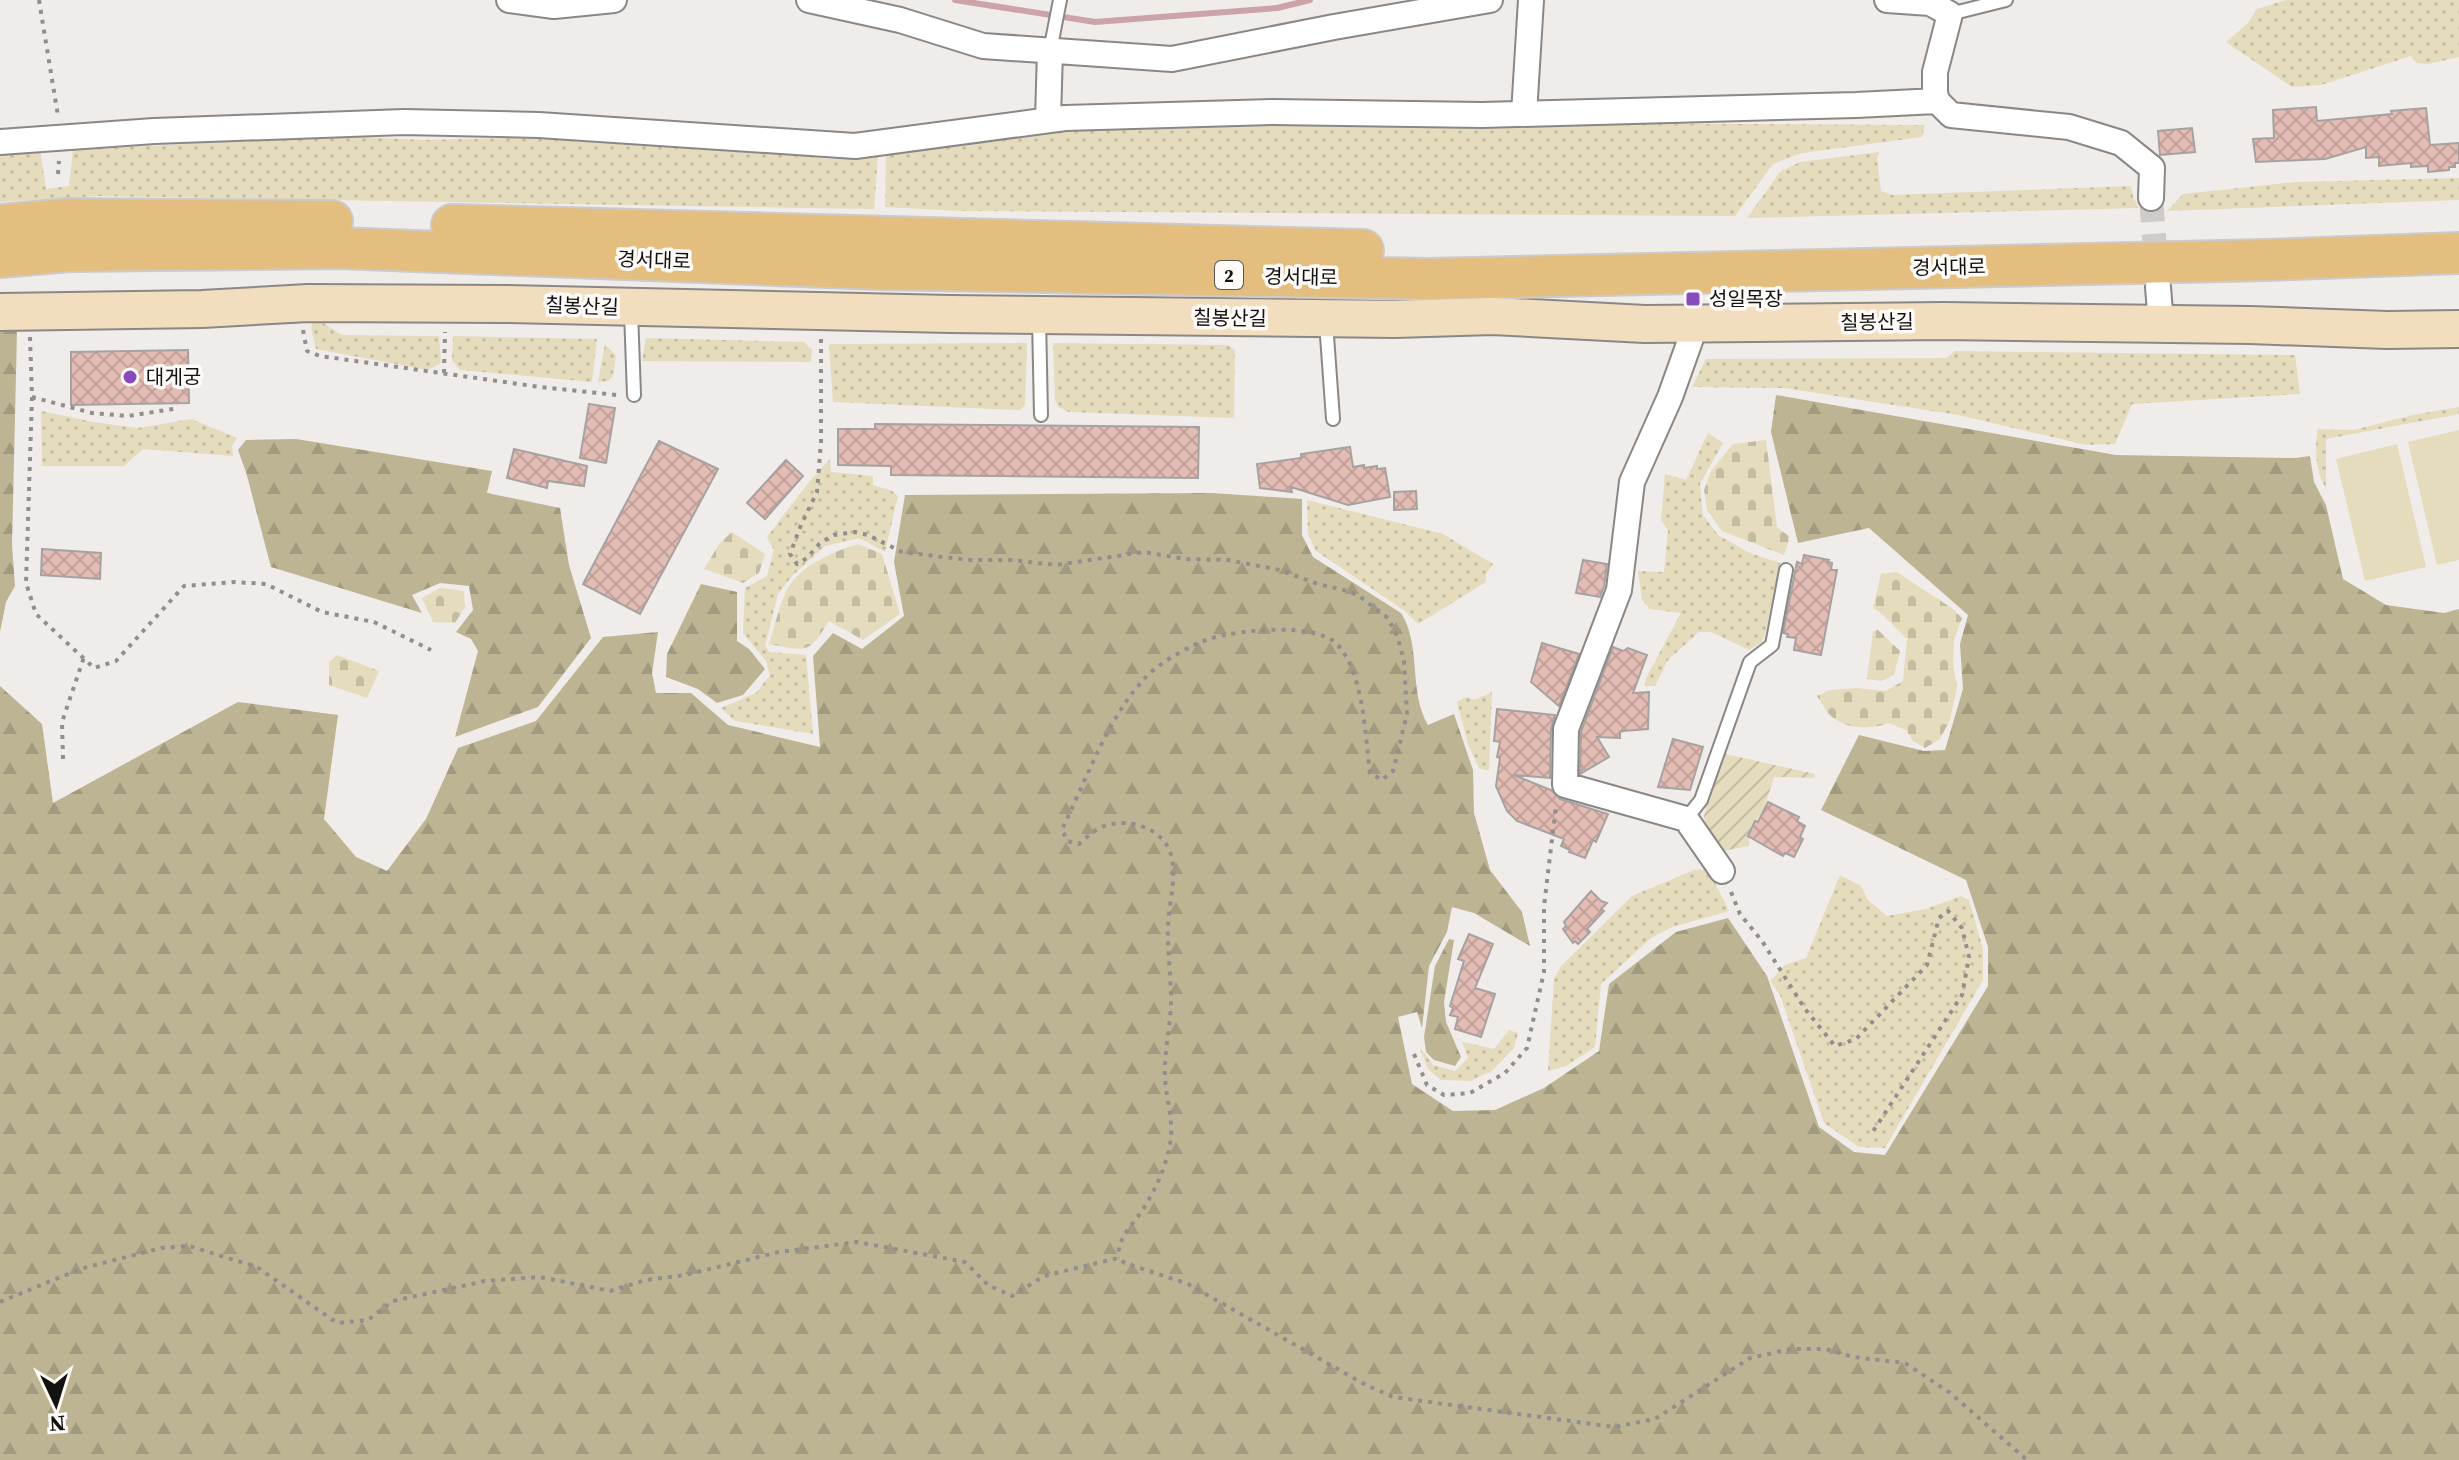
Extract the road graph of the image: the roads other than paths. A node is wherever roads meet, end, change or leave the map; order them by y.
1 (509, 0) edge
2 (614, 0) edge
3 (809, 0) edge
4 (1490, 0) edge
5 (1531, 0) edge
6 (1887, 0) edge
7 (2006, 0) edge
8 (1058, 3) edge
9 (1950, 14) junction
10 (1051, 41) junction
11 (1937, 101) junction
12 (1524, 114) junction
13 (1048, 119) junction
14 (0, 142) edge
15 (2151, 198) tunnel mouth
16 (0, 225) edge
17 (2459, 226) edge
18 (2459, 253) edge
19 (0, 257) edge
20 (2158, 287) tunnel mouth
21 (631, 308) junction
22 (1039, 315) junction
23 (1326, 319) junction
24 (15, 321) edge
25 (1696, 324) junction
26 (2161, 324) junction
27 (2459, 329) edge
28 (634, 392) road end
29 (1041, 415) dead end
30 (1333, 419) dead end
31 (1786, 570) dead end
32 (1686, 819) junction
33 (1722, 871) road end

1 - 2 street
3 - 10 street
4 - 10 street
5 - 12 street
6 - 9 street
7 - 9 lane
8 - 10 lane
9 - 11 street
10 - 13 street
11 - 12 street
11 - 15 street
12 - 13 street
13 - 14 street
16 - 17 main road, 경서대로 / 2
18 - 19 main road, 경서대로 / 2
20 - 26 street
21 - 22 street, 칠봉산길
21 - 24 street, 칠봉산길
21 - 28 lane
22 - 23 street, 칠봉산길
22 - 29 lane
23 - 25 street, 칠봉산길
23 - 30 lane
25 - 26 street, 칠봉산길
25 - 32 street
26 - 27 street, 칠봉산길
31 - 32 lane
32 - 33 street

